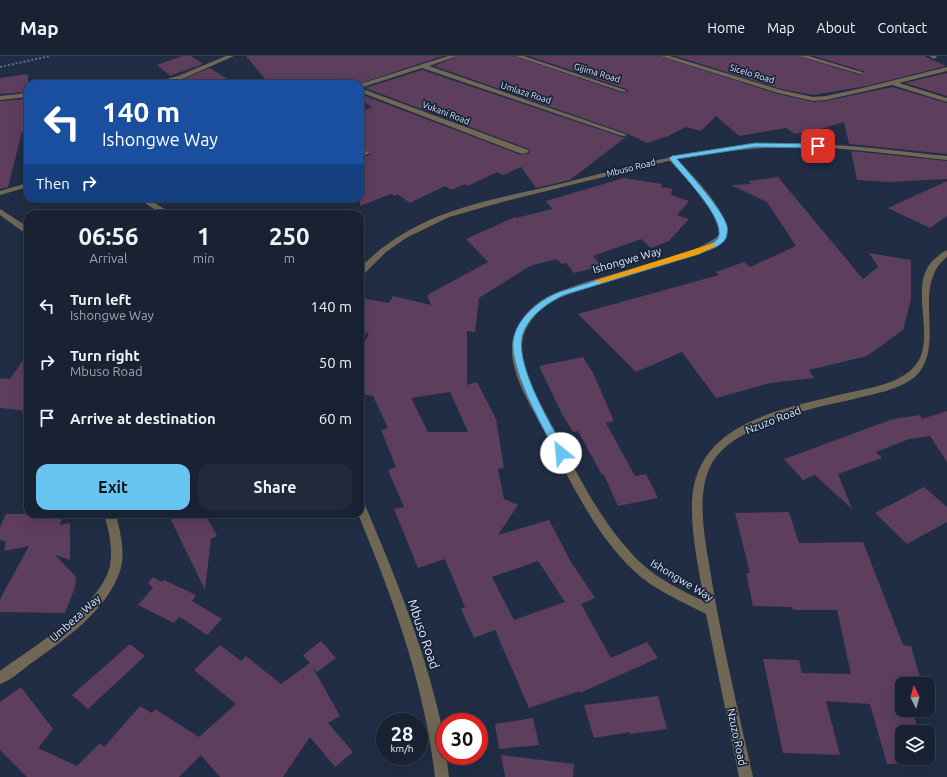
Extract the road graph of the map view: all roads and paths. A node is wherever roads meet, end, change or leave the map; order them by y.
1 (50, 56) edge
2 (231, 56) edge
3 (454, 56) edge
4 (518, 56) edge
5 (663, 56) edge
6 (802, 56) edge
7 (422, 66) junction
8 (0, 67) edge
9 (947, 69) edge
10 (862, 73) dead end
11 (170, 80) edge
12 (892, 83) junction
13 (364, 85) edge
14 (625, 91) dead end
15 (364, 92) edge
16 (24, 95) edge
17 (0, 98) edge
18 (947, 100) edge
19 (624, 135) dead end
20 (525, 152) dead end
21 (672, 158) junction
22 (947, 158) edge
23 (24, 186) edge
24 (0, 193) edge
25 (148, 202) edge
26 (162, 210) edge
27 (0, 211) edge
28 (24, 228) edge
29 (947, 253) edge
30 (364, 269) edge
31 (364, 515) edge
32 (111, 518) edge
33 (711, 611) junction
34 (0, 678) edge
35 (442, 777) edge
36 (746, 777) edge

1 - 8 path
2 - 11 street
3 - 7 street
4 - 14 street, Gijima Road
5 - 12 street, Sicelo Road
6 - 10 street
7 - 13 street
7 - 19 street, Umlaza Road
9 - 12 street, Sicelo Road
12 - 18 street
15 - 20 street, Vukani Road
16 - 17 street
21 - 22 street, Mbuso Road
21 - 30 street, Mbuso Road
21 - 33 street, Ishongwe Way
23 - 24 street
25 - 26 street
27 - 28 street
29 - 33 street, Nzuzo Road
31 - 35 street, Mbuso Road
32 - 34 street, Umbeza Way
33 - 36 street, Nzuzo Road

